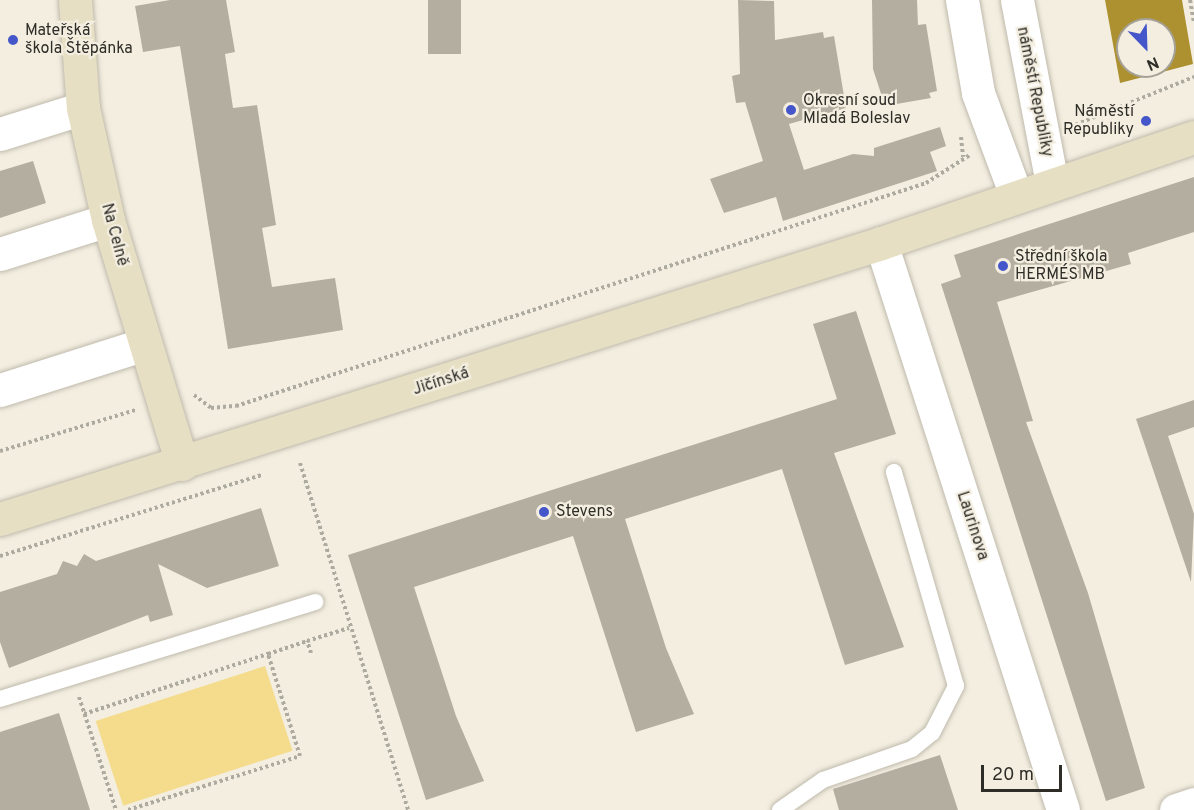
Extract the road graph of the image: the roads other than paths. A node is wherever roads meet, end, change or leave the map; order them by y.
1 (75, 0) edge
2 (962, 0) edge
3 (1017, 0) edge
4 (83, 108) junction
5 (0, 134) edge
6 (1194, 137) edge
7 (1052, 184) junction
8 (1016, 195) junction
9 (108, 220) junction
10 (881, 243) junction
11 (0, 255) edge
12 (146, 344) junction
13 (0, 390) edge
14 (182, 464) junction
15 (894, 472) dead end
16 (0, 519) edge
17 (315, 602) dead end
18 (0, 699) edge
19 (1194, 804) edge
20 (780, 810) edge
21 (1063, 810) edge
22 (1176, 810) edge

1 - 4 street, Na Celně
2 - 8 street
3 - 7 street, náměstí Republiky
4 - 5 street
4 - 9 street, Na Celně
6 - 7 street
7 - 8 street
8 - 10 street
9 - 11 street
9 - 12 street, Na Celně
10 - 14 street, Jičínská
10 - 21 street, Laurinova
12 - 13 street
12 - 14 street, Na Celně
14 - 16 street, Jičínská
15 - 20 lane
17 - 18 lane
19 - 22 street

